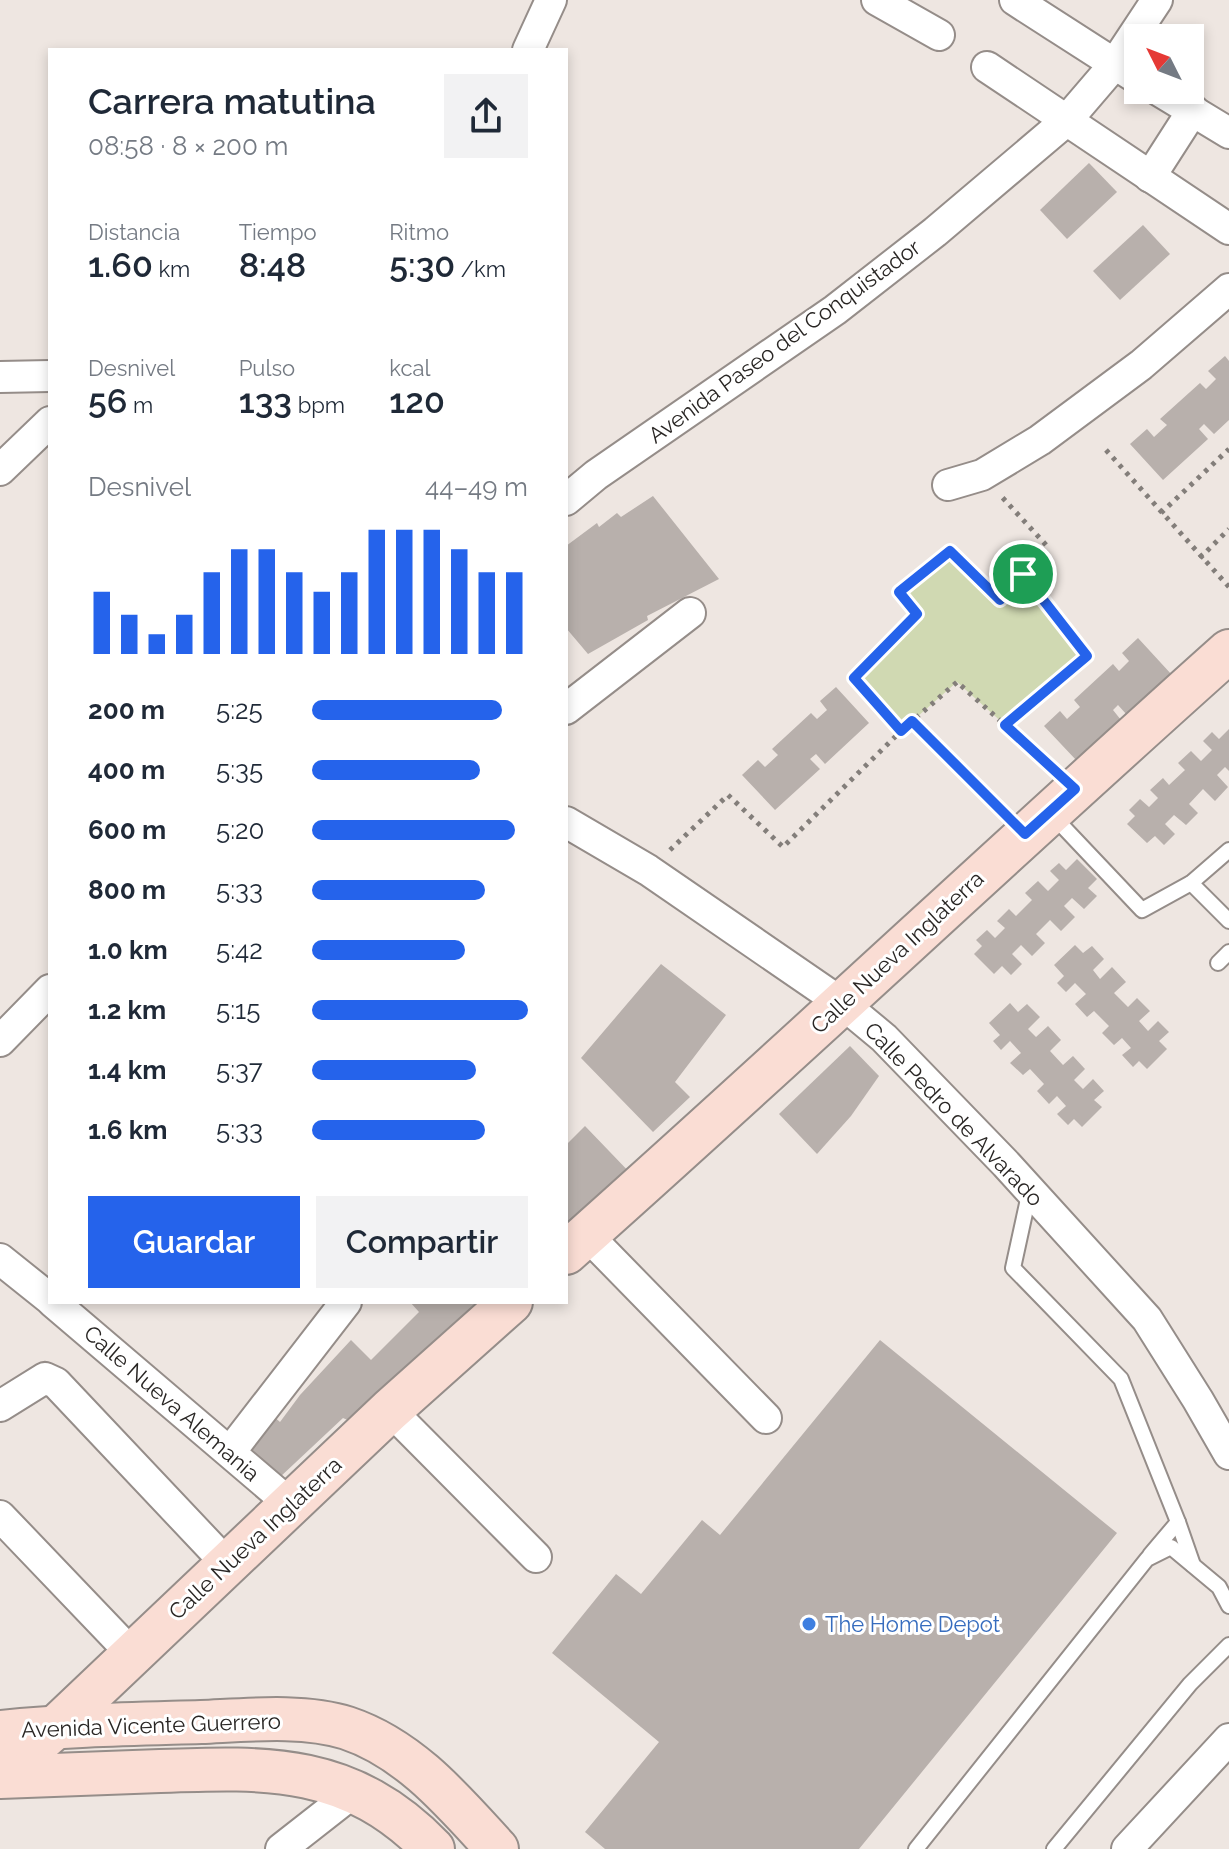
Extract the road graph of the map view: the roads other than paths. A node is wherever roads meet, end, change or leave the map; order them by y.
1 (551, 0) edge
2 (877, 0) edge
3 (1015, 0) edge
4 (1157, 0) edge
5 (1147, 24) edge
6 (939, 35) dead end
7 (529, 48) edge
8 (987, 67) dead end
9 (1124, 71) edge
10 (1124, 74) edge
11 (1182, 104) edge
12 (1193, 110) junction
13 (1066, 121) junction
14 (1229, 133) edge
15 (1150, 177) junction
16 (1229, 229) edge
17 (1229, 289) edge
18 (48, 376) edge
19 (0, 377) edge
20 (48, 424) edge
21 (0, 470) edge
22 (948, 485) dead end
23 (568, 498) edge
24 (690, 613) dead end
25 (1229, 651) edge
26 (568, 707) edge
27 (1050, 811) junction
28 (568, 823) edge
29 (1229, 850) edge
30 (1191, 883) junction
31 (1229, 921) edge
32 (48, 992) edge
33 (843, 1004) junction
34 (0, 1041) edge
35 (1030, 1190) junction
36 (576, 1244) edge
37 (0, 1259) edge
38 (48, 1292) edge
39 (344, 1304) edge
40 (509, 1304) edge
41 (68, 1306) edge
42 (0, 1406) edge
43 (390, 1410) junction
44 (766, 1418) dead end
45 (230, 1452) junction
46 (1229, 1454) edge
47 (290, 1504) junction
48 (0, 1516) edge
49 (1178, 1522) junction
50 (536, 1557) dead end
51 (1147, 1559) junction
52 (227, 1564) junction
53 (1193, 1565) junction
54 (1229, 1606) edge
55 (1229, 1645) edge
56 (132, 1654) junction
57 (57, 1726) junction
58 (0, 1732) edge
59 (1229, 1739) edge
60 (0, 1776) edge
61 (355, 1791) junction
62 (429, 1848) edge
63 (281, 1849) edge
64 (497, 1849) edge
65 (916, 1849) edge
66 (1054, 1849) edge
67 (1127, 1849) edge

1 - 7 street
2 - 6 street
3 - 9 street
4 - 5 street, Avenida Paseo del Conquistador
8 - 13 street
10 - 13 street, Avenida Paseo del Conquistador
11 - 12 street
12 - 14 street
12 - 15 street
13 - 15 street
13 - 23 street, Avenida Paseo del Conquistador
15 - 16 street
17 - 22 street
18 - 19 street
20 - 21 street
24 - 26 street
25 - 27 main road, Calle Nueva Inglaterra
27 - 30 lane
27 - 33 main road, Calle Nueva Inglaterra
28 - 33 street, Calle Pedro de Alvarado
29 - 30 lane
30 - 31 lane
32 - 34 street
33 - 35 street, Calle Pedro de Alvarado
33 - 36 main road, Calle Nueva Inglaterra
35 - 46 street, Calle Pedro de Alvarado
35 - 49 lane
36 - 44 street
37 - 38 street, Calle Nueva Alemania
39 - 45 street
40 - 43 main road, Calle Nueva Inglaterra
41 - 45 street, Calle Nueva Alemania
42 - 52 street
43 - 47 main road, Calle Nueva Inglaterra
43 - 50 street
45 - 47 street, Calle Nueva Alemania
47 - 52 main road, Calle Nueva Inglaterra
48 - 56 street
49 - 51 lane
49 - 53 lane
51 - 53 lane
51 - 65 lane
52 - 56 main road, Calle Nueva Inglaterra
53 - 54 lane
55 - 66 lane
56 - 57 main road, Calle Nueva Inglaterra
57 - 58 main road, Avenida Vicente Guerrero
57 - 60 main road, Calle Nueva Inglaterra
57 - 64 main road, Avenida Vicente Guerrero
59 - 67 street
60 - 61 main road, Avenida Vicente Guerrero
61 - 62 main road, Avenida Vicente Guerrero
61 - 63 street

